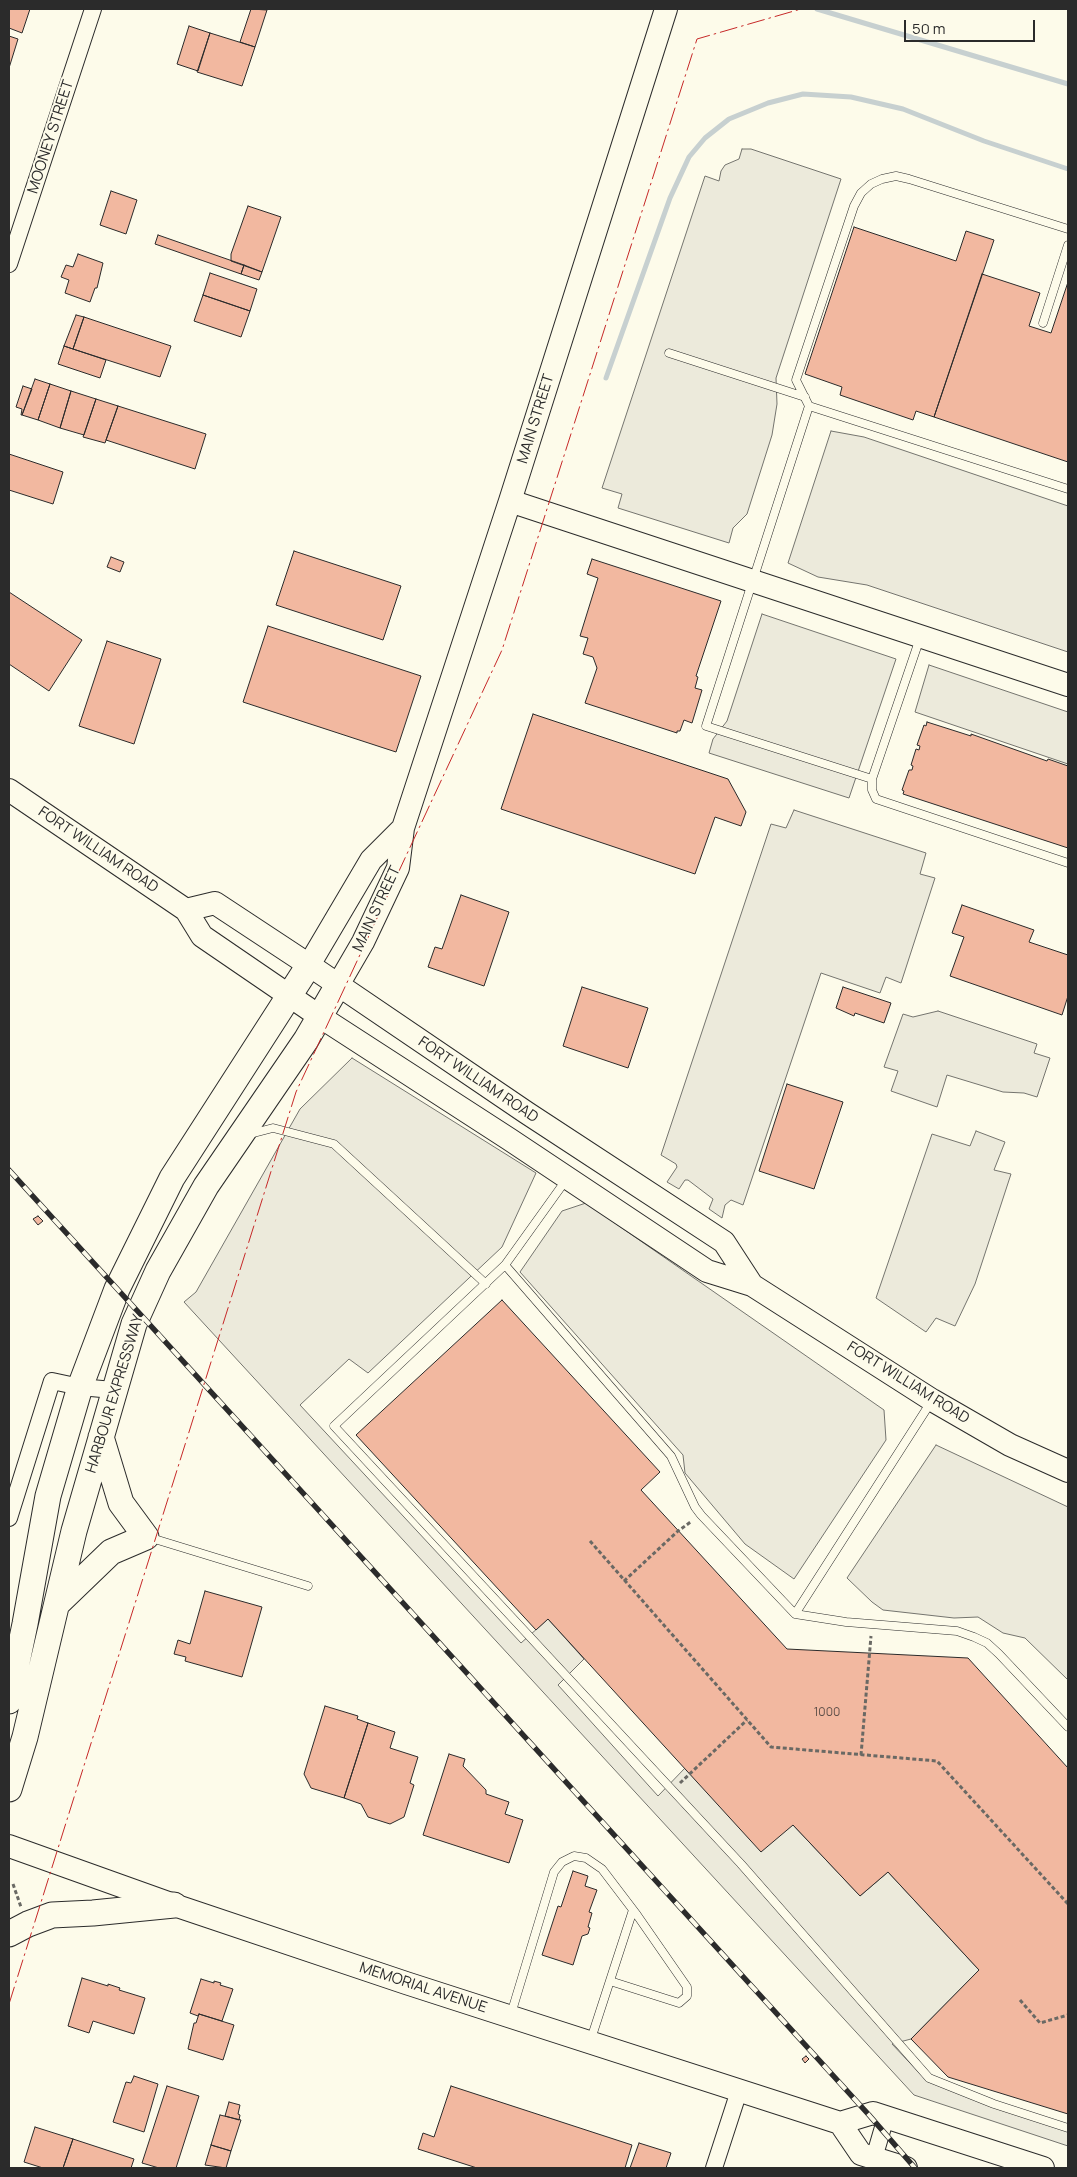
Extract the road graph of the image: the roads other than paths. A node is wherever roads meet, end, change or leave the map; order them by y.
1 (93, 9) edge
2 (666, 9) edge
3 (1068, 229) edge
4 (1068, 246) edge
5 (9, 264) edge
6 (1042, 323) dead end
7 (669, 353) dead end
8 (804, 396) junction
9 (810, 406) junction
10 (1068, 489) edge
11 (510, 501) junction
12 (753, 581) junction
13 (920, 636) junction
14 (1068, 685) edge
15 (872, 779) junction
16 (9, 790) edge
17 (403, 828) junction
18 (1068, 863) edge
19 (186, 910) junction
20 (309, 965) junction
21 (338, 985) junction
22 (289, 995) junction
23 (319, 1016) junction
24 (241, 1137) junction
25 (567, 1178) junction
26 (505, 1265) junction
27 (486, 1284) junction
28 (752, 1285) junction
29 (80, 1387) junction
30 (113, 1390) junction
31 (932, 1400) junction
32 (100, 1437) junction
33 (1068, 1472) edge
34 (9, 1518) edge
35 (146, 1537) junction
36 (308, 1586) dead end
37 (57, 1604) junction
38 (795, 1614) junction
39 (9, 1701) edge
40 (1068, 1727) edge
41 (9, 1789) edge
42 (9, 1846) edge
43 (174, 1905) junction
44 (632, 1910) junction
45 (9, 1934) edge
46 (610, 1981) junction
47 (510, 2016) junction
48 (590, 2042) junction
49 (739, 2091) junction
50 (886, 2117) junction
51 (840, 2123) junction
52 (1068, 2128) edge
53 (874, 2158) junction
54 (714, 2168) edge
55 (906, 2168) edge
56 (1043, 2168) edge

1 - 5 street, MOONEY STREET
2 - 11 main road, MAIN STREET
3 - 8 lane
4 - 6 lane
7 - 8 lane
8 - 9 lane
9 - 10 lane
9 - 12 lane
11 - 12 main road
11 - 17 main road, MAIN STREET
12 - 13 main road
12 - 15 lane
13 - 14 main road
13 - 15 lane
15 - 18 lane
16 - 19 main road, FORT WILLIAM ROAD
17 - 20 main road, MAIN STREET
17 - 21 main road, MAIN STREET
19 - 20 main road, FORT WILLIAM ROAD
19 - 22 main road, FORT WILLIAM ROAD
20 - 21 main road, FORT WILLIAM ROAD
20 - 22 main road, HARBOUR EXPRESSWAY
21 - 23 main road, HARBOUR EXPRESSWAY
21 - 28 main road, FORT WILLIAM ROAD
22 - 23 main road, FORT WILLIAM ROAD
22 - 29 main road, HARBOUR EXPRESSWAY
23 - 24 main road, HARBOUR EXPRESSWAY
23 - 25 main road, FORT WILLIAM ROAD
24 - 27 lane
24 - 30 main road, HARBOUR EXPRESSWAY
25 - 26 lane
25 - 28 main road, FORT WILLIAM ROAD
26 - 27 lane
26 - 38 lane
27 - 52 lane
28 - 31 main road, FORT WILLIAM ROAD
29 - 30 street
29 - 34 street
29 - 39 main road, HARBOUR EXPRESSWAY
30 - 32 main road, HARBOUR EXPRESSWAY
31 - 33 main road, FORT WILLIAM ROAD
31 - 38 lane
32 - 35 main road
32 - 37 main road, HARBOUR EXPRESSWAY
35 - 36 lane
35 - 37 main road
37 - 41 main road, HARBOUR EXPRESSWAY
38 - 40 lane
42 - 43 main road, MEMORIAL AVENUE
43 - 45 main road
43 - 47 main road, MEMORIAL AVENUE
44 - 46 lane
44 - 46 lane
44 - 47 lane
46 - 48 lane
47 - 48 main road, MEMORIAL AVENUE
48 - 49 main road, MEMORIAL AVENUE
49 - 51 main road, MEMORIAL AVENUE
49 - 54 street
50 - 51 main road
50 - 53 street
50 - 56 main road
51 - 53 main road
53 - 55 main road

